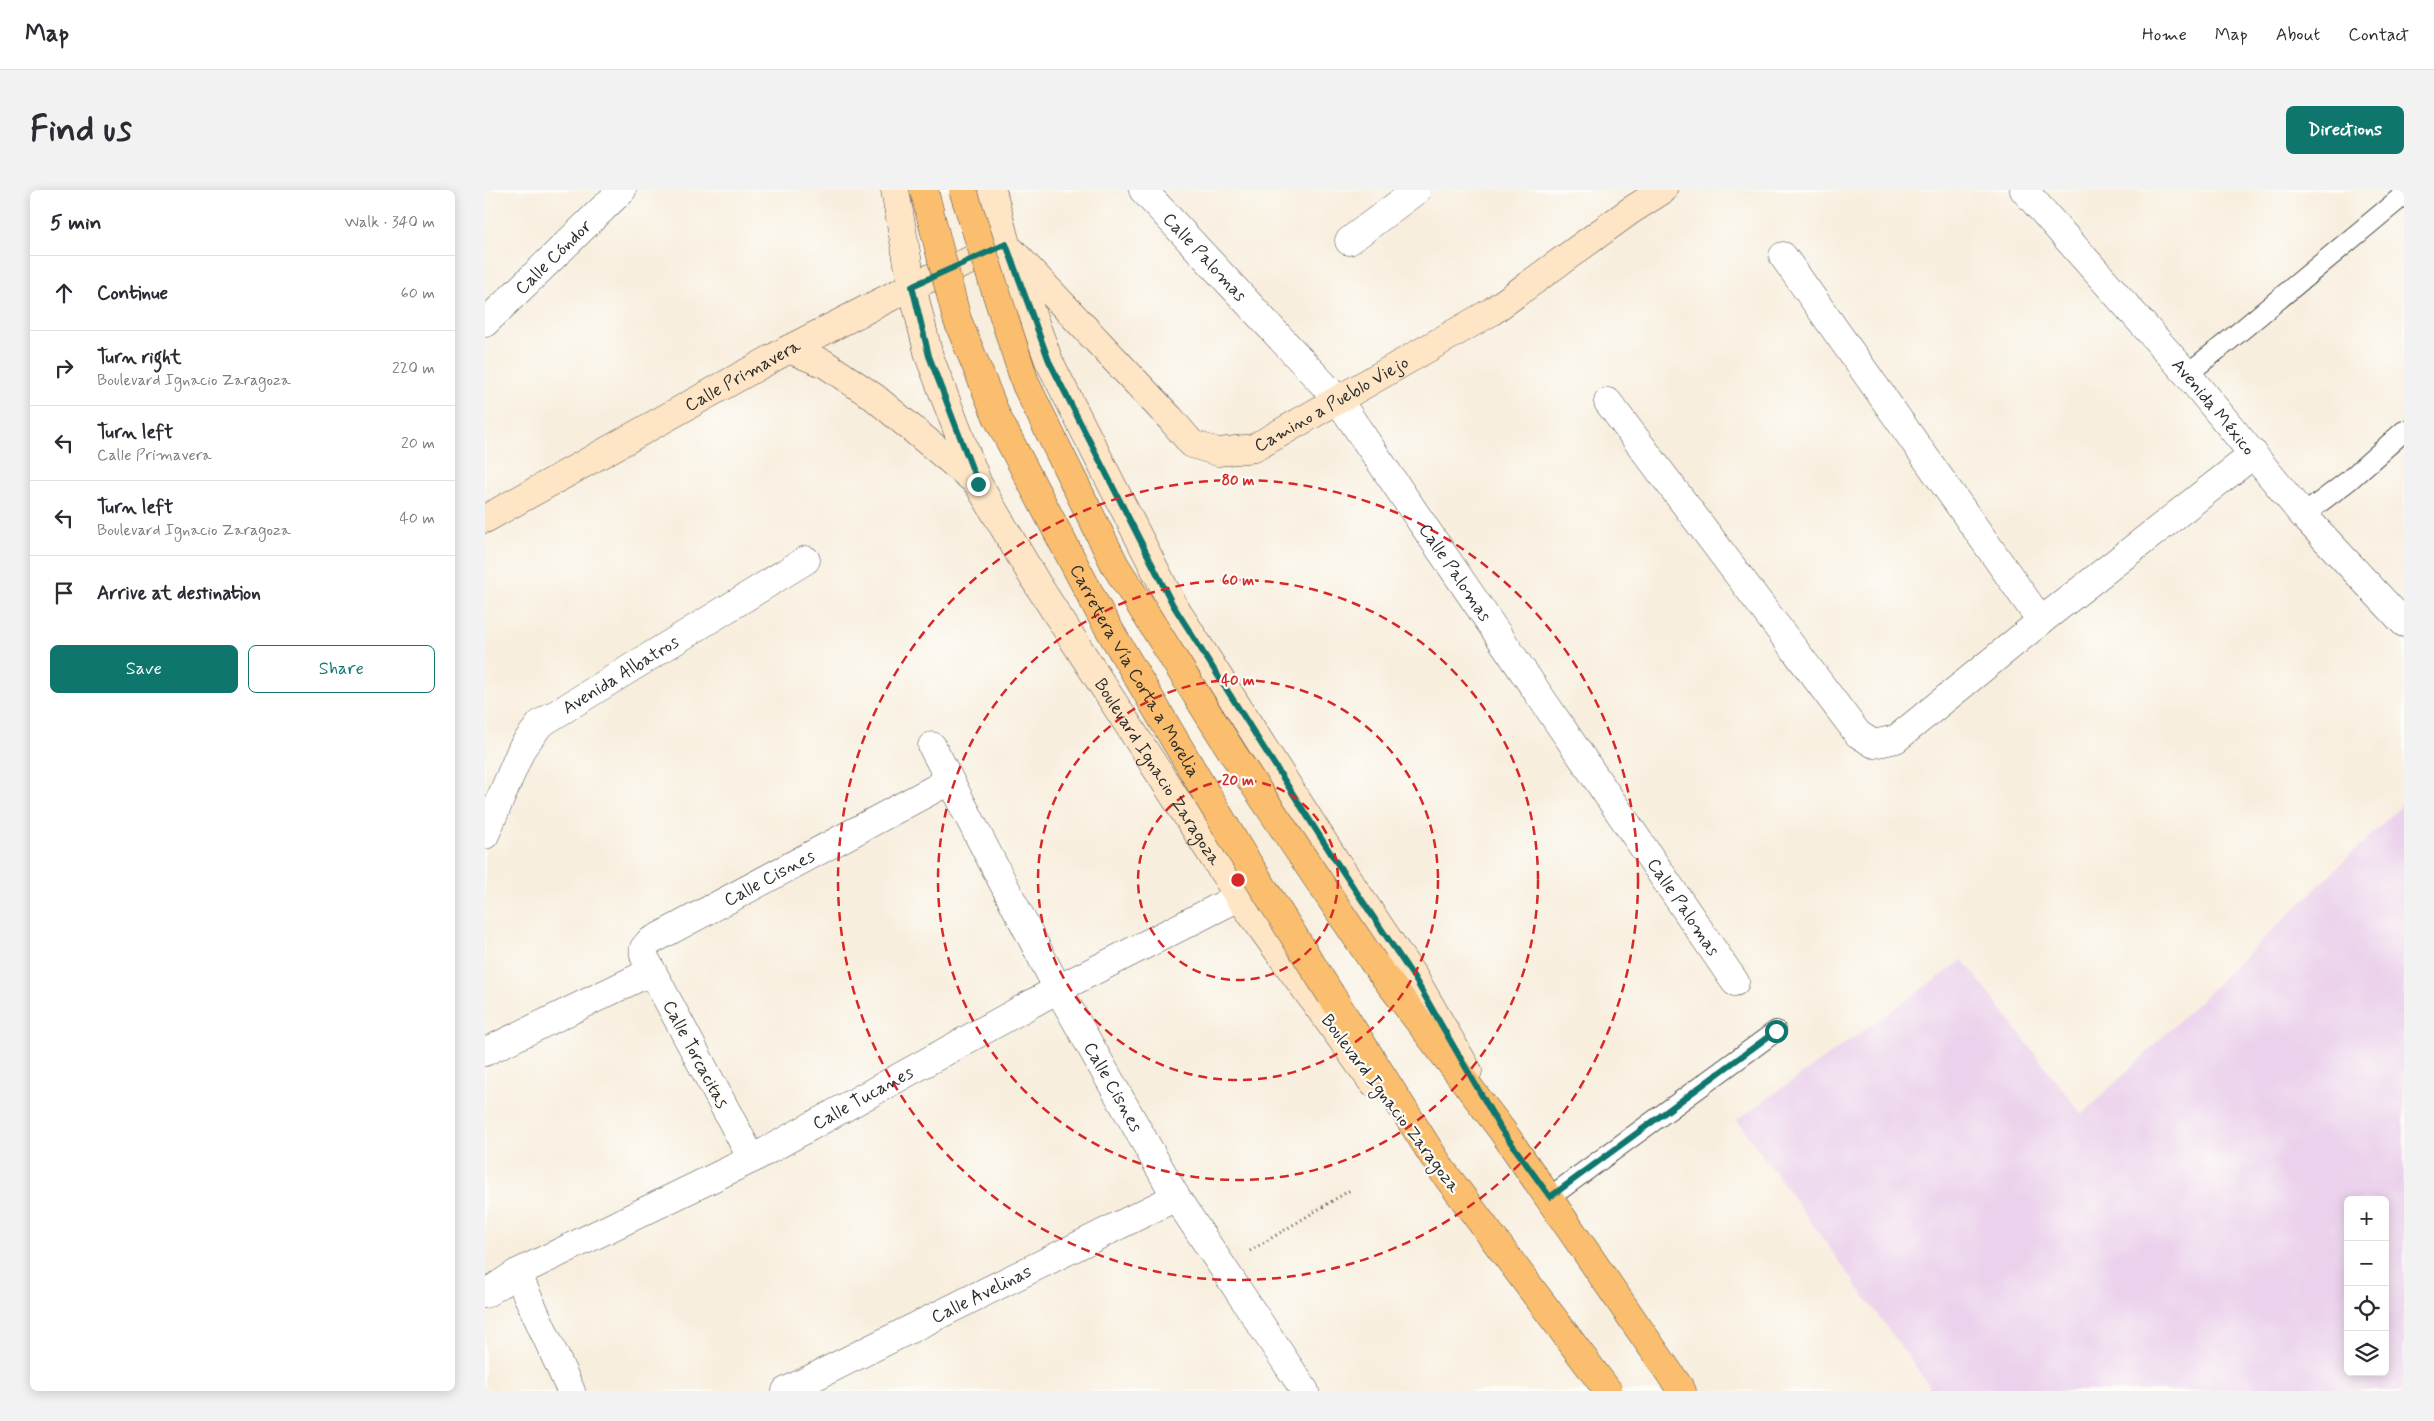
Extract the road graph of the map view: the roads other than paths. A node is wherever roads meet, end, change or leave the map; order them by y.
1 (623, 190) edge
2 (895, 190) edge
3 (925, 190) edge
4 (963, 190) edge
5 (992, 190) edge
6 (1143, 190) edge
7 (1417, 190) edge
8 (1663, 190) edge
9 (2404, 195) edge
10 (2033, 196) edge
11 (1349, 241) dead end
12 (1006, 244) junction
13 (1783, 256) dead end
14 (912, 286) junction
15 (485, 323) edge
16 (789, 349) junction
17 (2187, 374) junction
18 (1338, 400) junction
19 (1608, 402) dead end
20 (2404, 431) edge
21 (2254, 454) junction
22 (978, 484) junction
23 (2303, 515) junction
24 (485, 519) edge
25 (806, 560) dead end
26 (2041, 621) junction
27 (2404, 623) edge
28 (932, 746) dead end
29 (949, 781) junction
30 (485, 835) edge
31 (1239, 897) junction
32 (648, 960) junction
33 (1735, 982) dead end
34 (1059, 989) junction
35 (1776, 1031) dead end
36 (485, 1052) edge
37 (1501, 1129) junction
38 (752, 1159) junction
39 (1442, 1170) junction
40 (1176, 1197) junction
41 (1550, 1197) junction
42 (517, 1273) junction
43 (485, 1294) edge
44 (1294, 1388) edge
45 (571, 1391) edge
46 (786, 1391) edge
47 (1608, 1391) edge
48 (1682, 1391) edge

1 - 15 street, Calle Cóndor
2 - 14 street, Boulevard Ignacio Zaragoza
3 - 39 main road, Carretera Vía Corta a Morelia, bridge
4 - 37 main road, Carretera Vía Corta a Morelia, bridge
5 - 12 street
6 - 18 street, Calle Palomas
7 - 11 street
8 - 18 street, Camino a Pueblo Viejo
9 - 17 lane
10 - 17 street, Avenida México
12 - 14 street, Calle Primavera
12 - 18 street, Camino a Pueblo Viejo
12 - 37 street
13 - 26 street
14 - 16 street, Calle Primavera
14 - 22 street, Boulevard Ignacio Zaragoza
16 - 22 street
16 - 24 street, Calle Primavera
17 - 21 street, Avenida México
18 - 33 street, Calle Palomas
19 - 26 street
20 - 23 lane
21 - 23 street, Avenida México
21 - 26 street
22 - 31 street, Boulevard Ignacio Zaragoza
23 - 27 street, Avenida México
25 - 30 street, Avenida Albatros
28 - 29 street, Calle Cisnes
29 - 32 street, Calle Cisnes
29 - 34 street, Calle Cisnes
31 - 34 street, Calle Tucanes
31 - 39 street, Boulevard Ignacio Zaragoza
32 - 36 street, Calle Cisnes
32 - 38 street, Calle Torcacitas
34 - 38 street, Calle Tucanes
34 - 40 street, Calle Cisnes
35 - 41 lane
37 - 41 main road
38 - 42 street, Calle Tucanes
39 - 47 main road, Boulevard Ignacio Zaragoza
40 - 44 street, Calle Cisnes
40 - 46 street, Calle Avelinas
41 - 48 main road
42 - 43 street, Calle Tucanes
42 - 45 street

